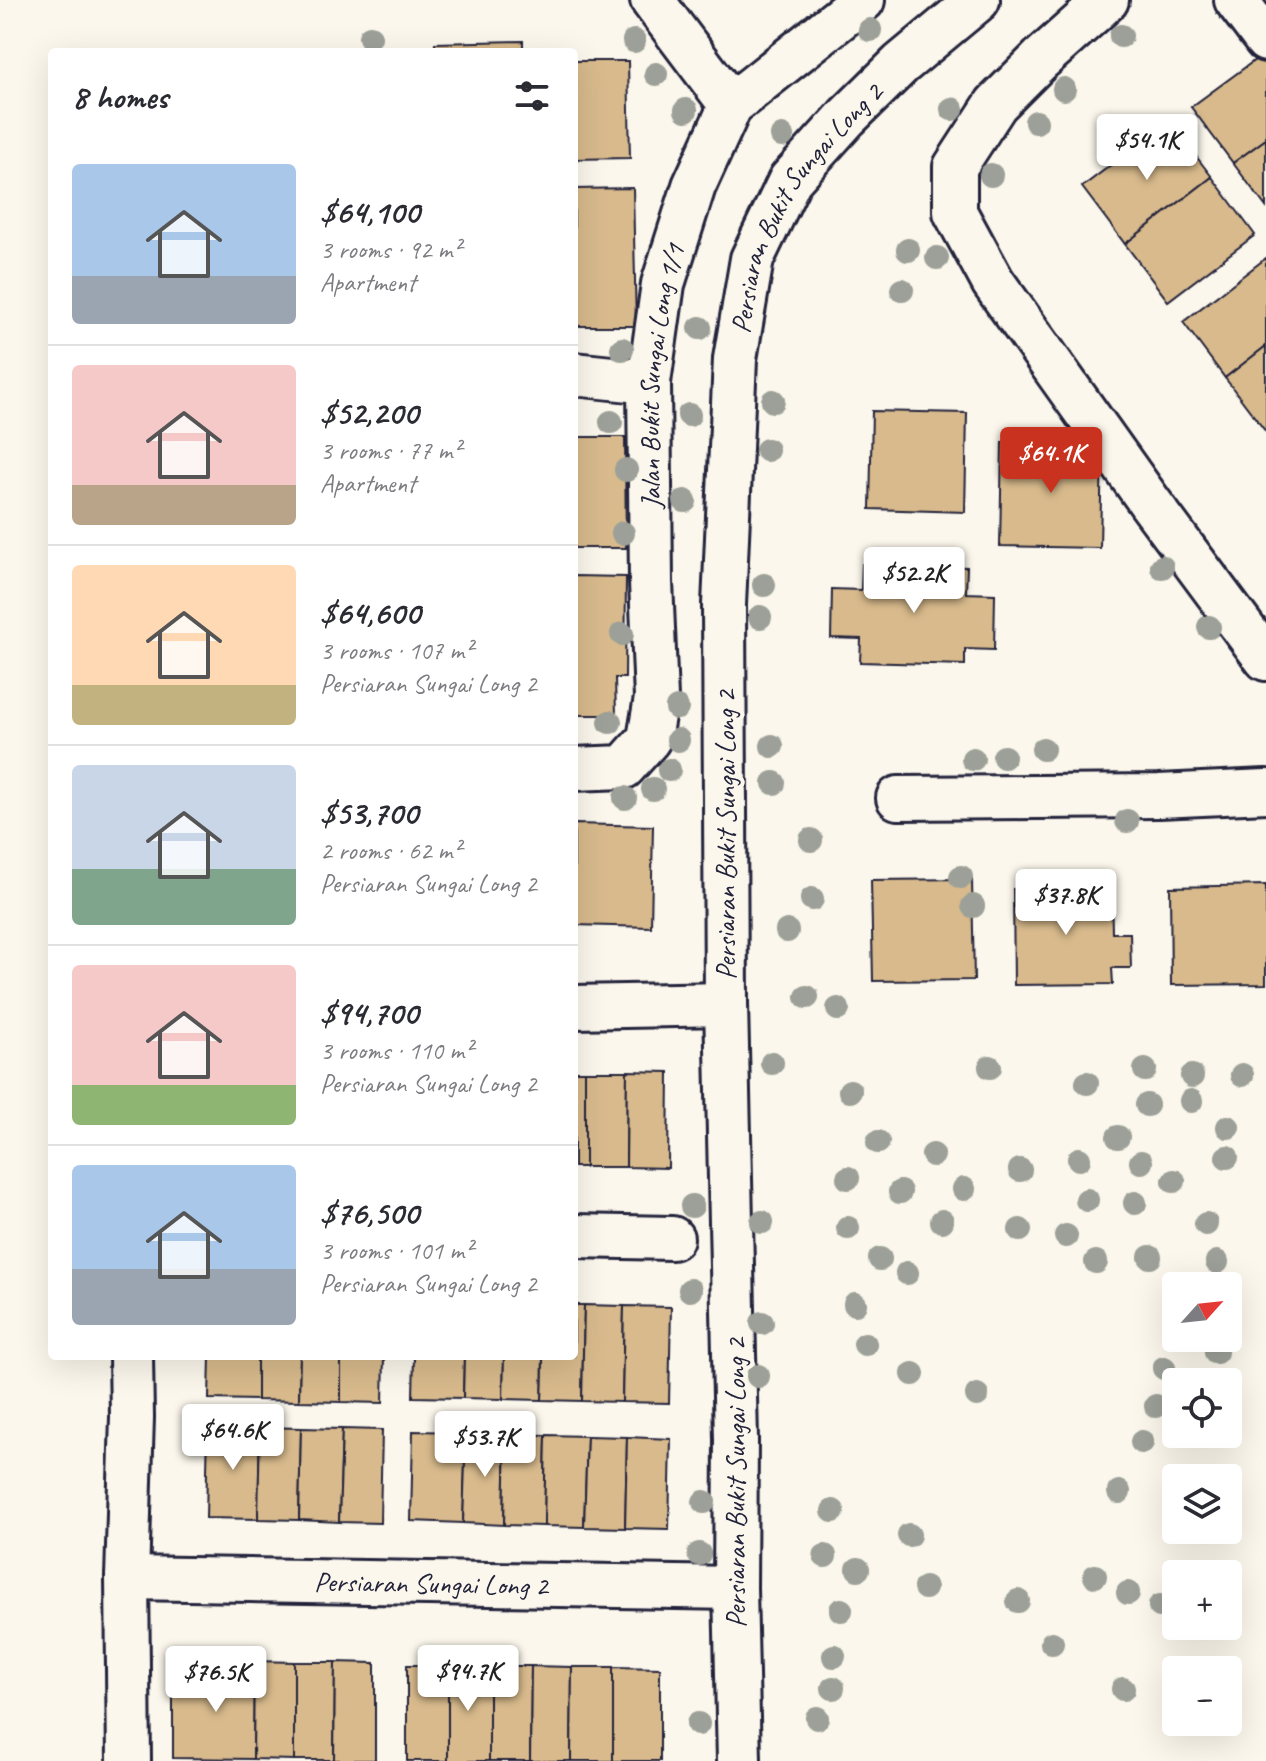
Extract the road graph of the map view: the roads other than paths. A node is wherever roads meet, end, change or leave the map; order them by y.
1 (652, 0) edge
2 (863, 0) edge
3 (978, 0) edge
4 (1107, 0) edge
5 (1236, 0) edge
6 (1266, 40) edge
7 (731, 105) junction
8 (578, 374) edge
9 (649, 382) junction
10 (1266, 659) edge
11 (578, 769) edge
12 (1266, 791) edge
13 (898, 798) dead end
14 (726, 1004) junction
15 (578, 1007) edge
16 (578, 1236) edge
17 (672, 1238) dead end
18 (131, 1360) edge
19 (127, 1578) junction
20 (735, 1588) junction
21 (129, 1761) edge
22 (739, 1761) edge

1 - 7 street
2 - 7 street, Jalan Bukit Sungai Long 1/1
3 - 14 street, Persiaran Bukit Sungai Long 2
4 - 10 street
5 - 6 street
7 - 9 street, Jalan Bukit Sungai Long 1/1
8 - 9 street
9 - 11 street, Jalan Bukit Sungai Long 1/1
12 - 13 street
14 - 15 street
14 - 20 street, Persiaran Bukit Sungai Long 2
16 - 17 street
18 - 19 street
19 - 20 street, Persiaran Sungai Long 2
19 - 21 street
20 - 22 street, Persiaran Bukit Sungai Long 2

